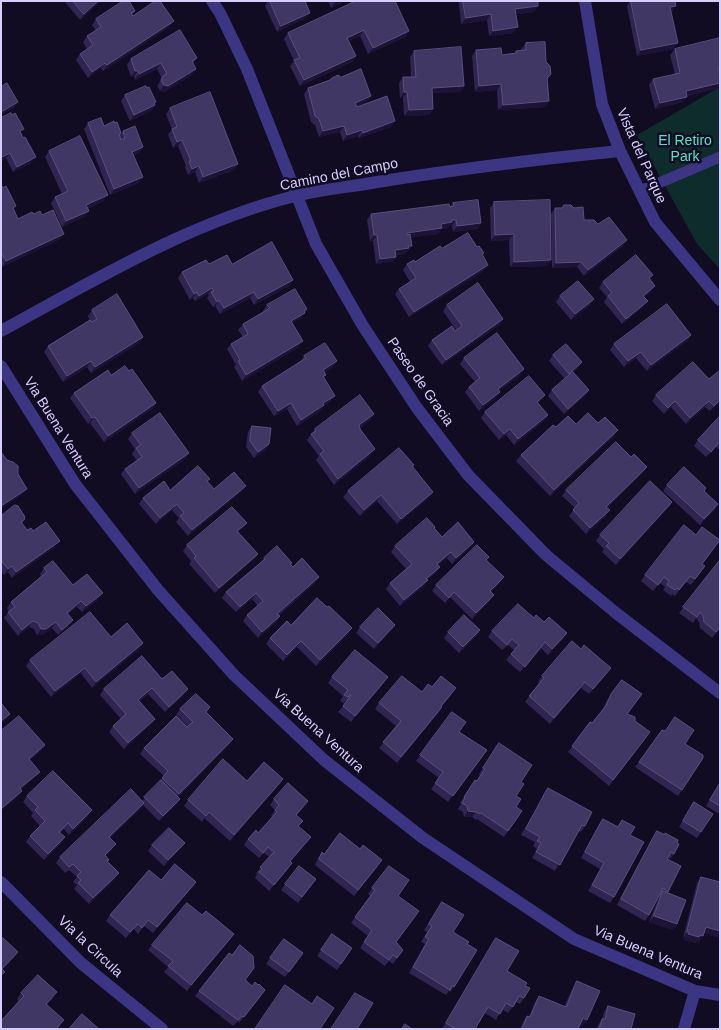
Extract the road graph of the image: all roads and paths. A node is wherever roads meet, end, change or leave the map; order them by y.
1 (212, 1) edge
2 (585, 1) edge
3 (620, 151) junction
4 (720, 157) edge
5 (640, 191) junction
6 (296, 196) junction
7 (720, 300) edge
8 (1, 331) edge
9 (1, 366) edge
10 (720, 693) edge
11 (1, 882) edge
12 (695, 991) junction
13 (720, 995) edge
14 (162, 1029) edge
15 (684, 1029) edge

1 - 6 street, Paseo de Gracia
2 - 3 street, Vista del Parque
3 - 5 street, Vista del Parque
3 - 6 street, Camino del Campo
4 - 5 lane
5 - 7 street, Vista del Parque
6 - 8 street, Camino del Campo
6 - 10 street, Paseo de Gracia
9 - 12 street, Via Buena Ventura
11 - 14 street, Via la Circula
12 - 13 street, Via Buena Ventura
12 - 15 street

